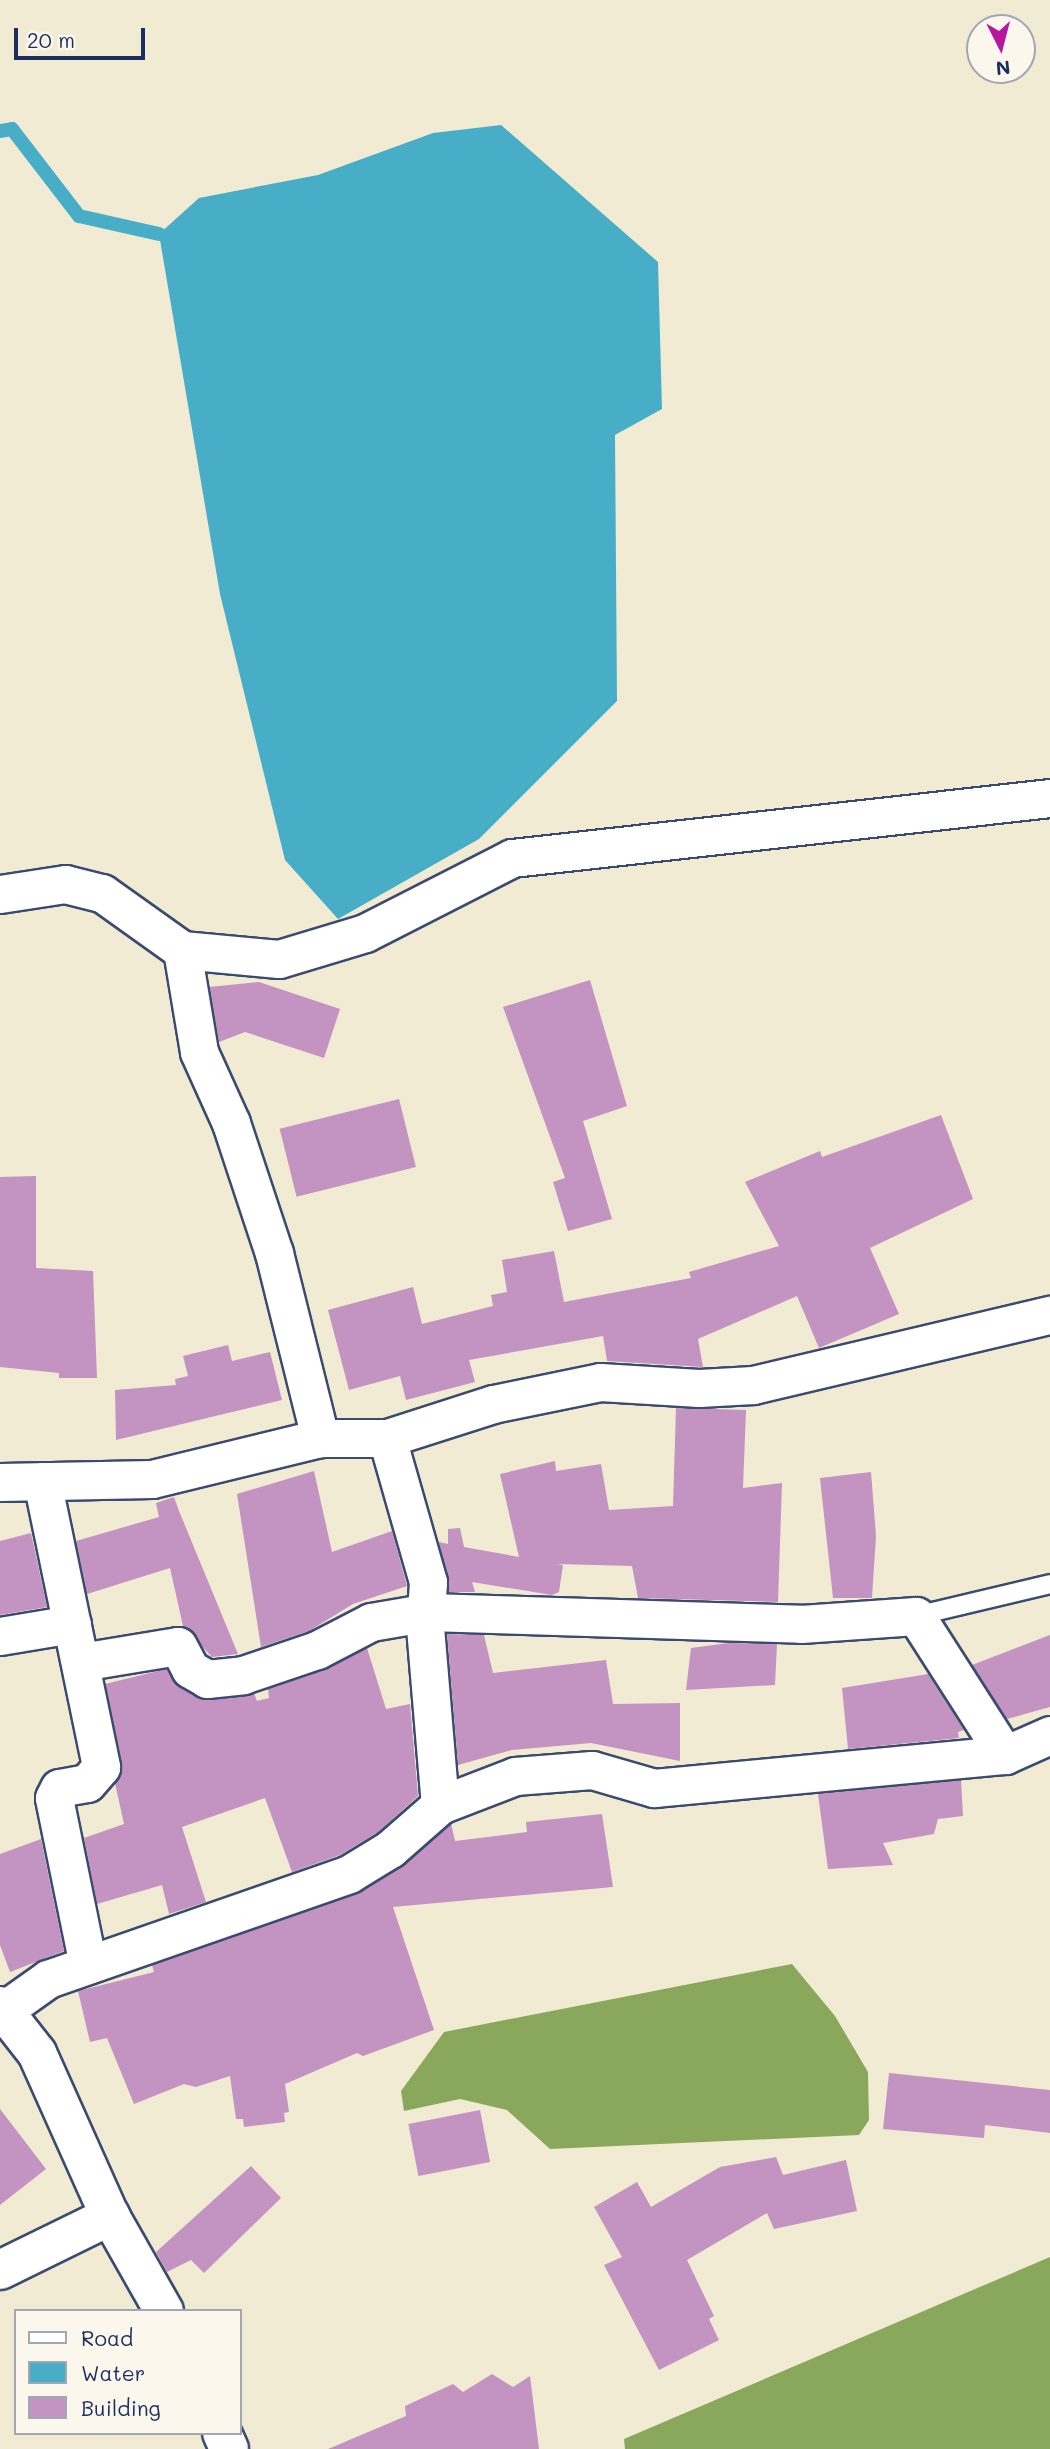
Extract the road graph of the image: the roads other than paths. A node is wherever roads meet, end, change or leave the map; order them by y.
1 (1050, 798) edge
2 (0, 894) edge
3 (182, 950) junction
4 (1050, 1315) edge
5 (320, 1438) junction
6 (387, 1438) junction
7 (42, 1481) junction
8 (0, 1482) edge
9 (1050, 1584) edge
10 (429, 1612) junction
11 (916, 1616) junction
12 (72, 1624) junction
13 (0, 1636) edge
14 (81, 1662) junction
15 (1050, 1735) edge
16 (1005, 1755) junction
17 (440, 1805) junction
18 (88, 1965) junction
19 (1, 2010) edge
20 (110, 2216) junction
21 (0, 2270) edge
22 (163, 2309) edge

1 - 3 street
2 - 3 street
3 - 5 street
4 - 6 street
5 - 6 street
5 - 7 street
6 - 10 street
7 - 8 street
7 - 12 street
9 - 11 lane
10 - 11 street
10 - 14 street
10 - 17 street
11 - 16 street
12 - 13 street
12 - 14 street
14 - 18 street
15 - 16 street
16 - 17 street
17 - 18 street
18 - 19 street
19 - 20 main road
20 - 21 main road
20 - 22 main road

